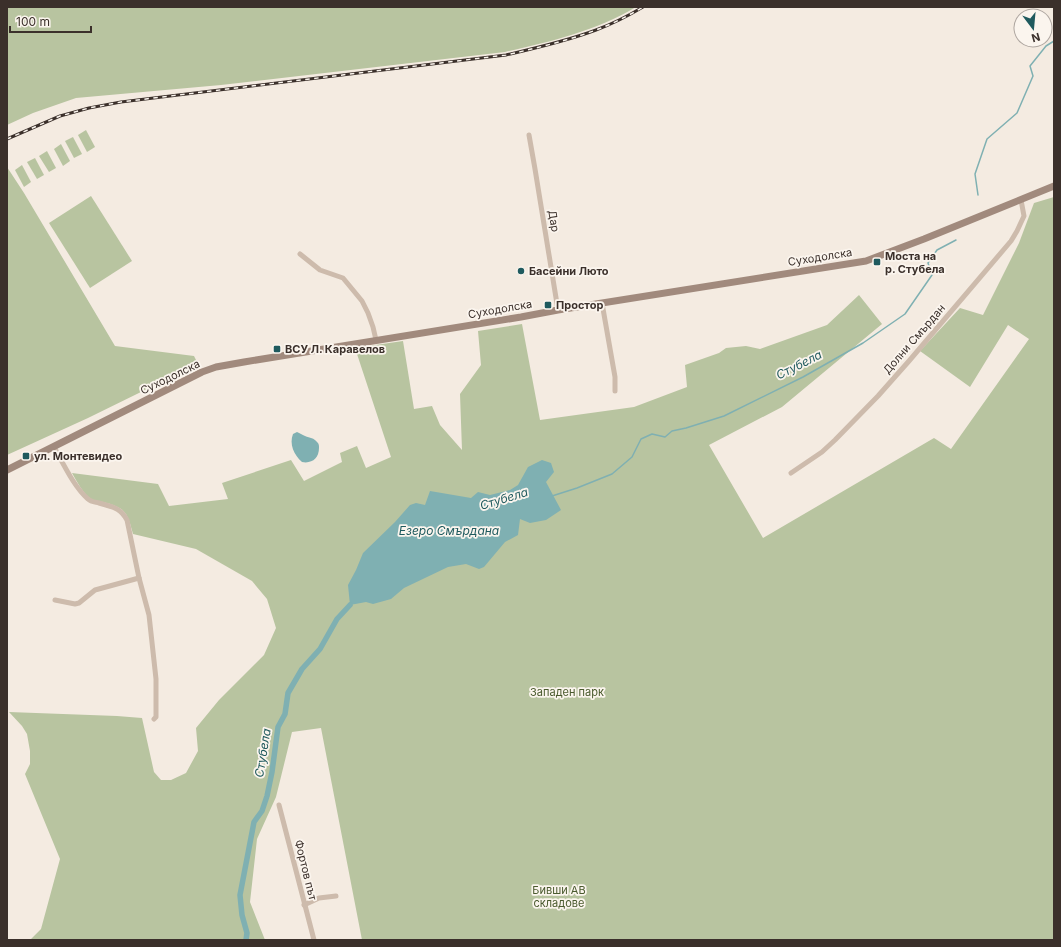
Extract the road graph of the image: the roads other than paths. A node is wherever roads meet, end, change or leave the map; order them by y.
1 (528, 135) dead end
2 (1054, 186) edge
3 (1021, 200) junction
4 (300, 254) dead end
5 (602, 303) junction
6 (558, 310) junction
7 (376, 340) junction
8 (615, 391) dead end
9 (54, 447) junction
10 (7, 470) edge
11 (791, 473) dead end
12 (139, 578) junction
13 (55, 600) dead end
14 (154, 719) dead end
15 (279, 805) dead end
16 (336, 896) dead end
17 (304, 905) junction
18 (314, 940) edge

1 - 6 street, Дар
2 - 3 street, Суходолска
3 - 5 street, Суходолска
3 - 11 street, Долни Смърдан
4 - 7 street
5 - 6 street, Суходолска
5 - 8 street
6 - 7 street, Суходолска
7 - 9 street, Суходолска
9 - 10 street, Суходолска
9 - 12 street
12 - 13 street
12 - 14 street
15 - 17 street, Фортов път
16 - 17 street
17 - 18 street, Фортов път

